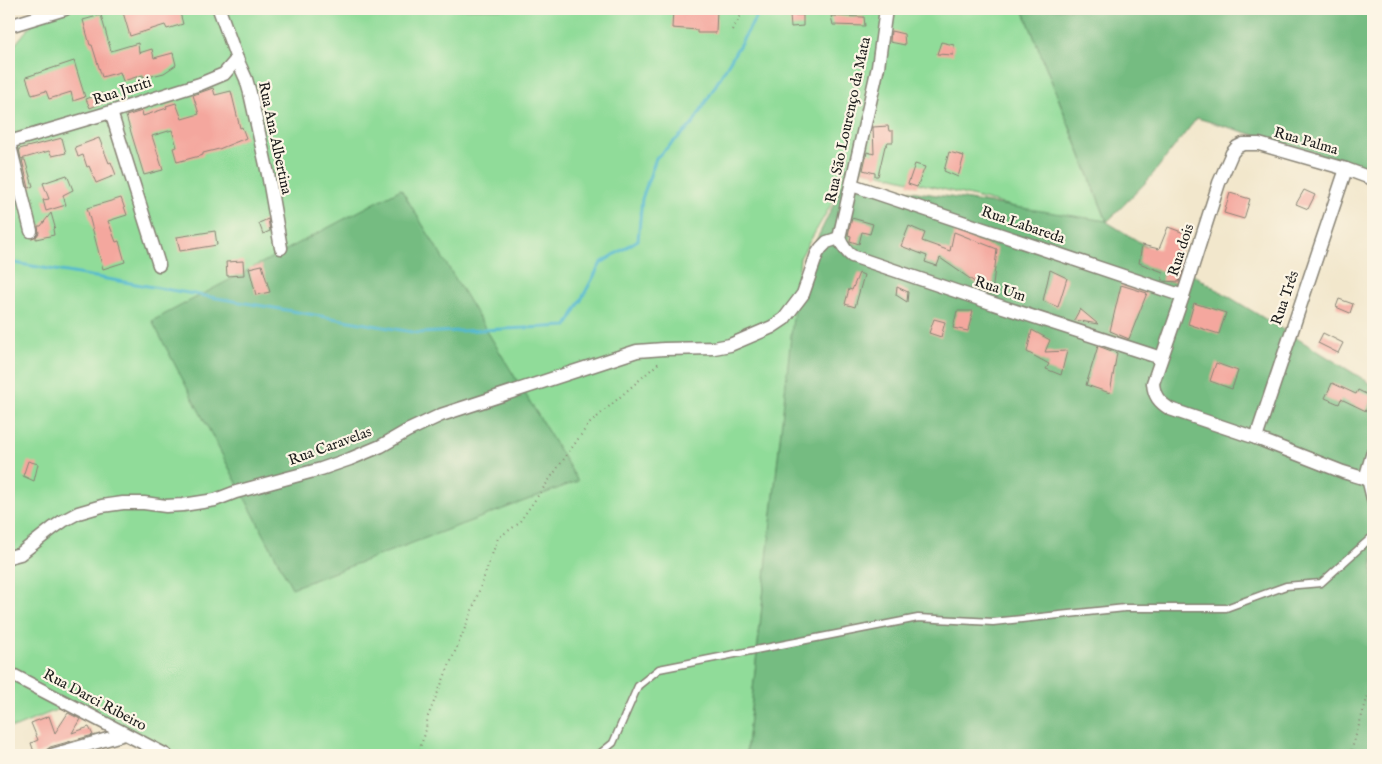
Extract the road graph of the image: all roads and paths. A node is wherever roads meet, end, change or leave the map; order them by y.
1 (65, 9) edge
2 (219, 9) edge
3 (745, 9) edge
4 (886, 9) edge
5 (9, 26) edge
6 (732, 30) dead end
7 (237, 59) junction
8 (111, 112) junction
9 (9, 142) edge
10 (1232, 153) joint
11 (1346, 169) junction
12 (1373, 179) edge
13 (852, 185) junction
14 (32, 231) dead end
15 (839, 238) junction
16 (281, 248) dead end
17 (159, 265) dead end
18 (1183, 296) junction
19 (1161, 358) junction
20 (661, 362) dead end
21 (1256, 438) junction
22 (1373, 452) edge
23 (1369, 480) edge
24 (1373, 511) edge
25 (1373, 536) edge
26 (9, 557) edge
27 (9, 673) edge
28 (1373, 679) edge
29 (125, 734) junction
30 (52, 755) edge
31 (166, 755) edge
32 (417, 755) edge
33 (598, 755) edge
34 (1350, 755) edge

1 - 5 street
2 - 7 street, Rua Ana Albertina
3 - 6 path
4 - 13 street, Rua São Lourenço da Mata
7 - 8 street, Rua Juriti
7 - 16 street, Rua Ana Albertina
8 - 9 street, Rua Juriti
8 - 17 street
9 - 14 street
10 - 11 street, Rua Palma
10 - 18 street, Rua dois
11 - 12 street, Rua Palma
11 - 21 street, Rua Três
13 - 15 street, Rua São Lourenço da Mata
13 - 18 street, Rua Labareda
15 - 19 street, Rua Um
15 - 26 street, Rua Caravelas
18 - 19 street, Rua dois
19 - 21 street, Rua dois
20 - 32 path
21 - 23 street, Rua dois
22 - 23 street
23 - 24 lane
25 - 33 lane
27 - 29 street, Rua Darci Ribeiro
28 - 34 path
29 - 30 street
29 - 31 street, Rua Darci Ribeiro

